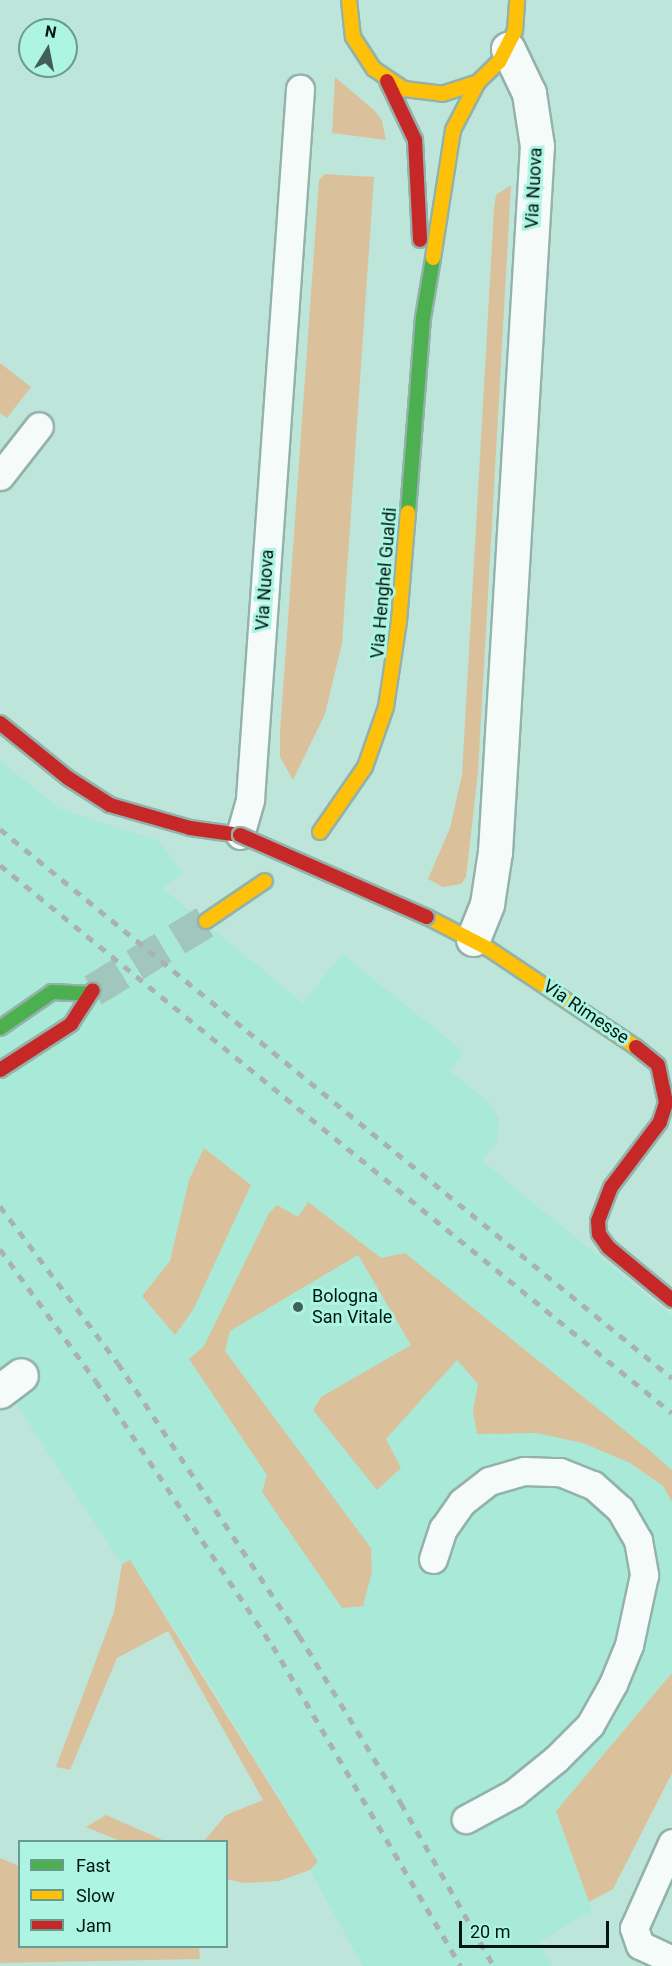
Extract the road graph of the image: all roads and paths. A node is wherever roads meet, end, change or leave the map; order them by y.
1 (349, 0) edge
2 (517, 0) edge
3 (508, 49) junction
4 (387, 81) junction
5 (478, 82) junction
6 (300, 89) dead end
7 (423, 318) junction
8 (39, 426) dead end
9 (0, 476) edge
10 (0, 723) edge
11 (320, 832) dead end
12 (240, 834) junction
13 (265, 881) dead end
14 (206, 921) tunnel mouth
15 (481, 944) junction
16 (0, 1028) edge
17 (0, 1070) edge
18 (669, 1084) edge
19 (672, 1300) edge
20 (433, 1559) dead end
21 (466, 1819) dead end
22 (672, 1843) edge
23 (672, 1960) edge

1 - 4 main road
2 - 3 main road
3 - 5 main road
3 - 15 street, Via Nuova
4 - 5 main road
4 - 7 main road, Via Henghel Gualdi
5 - 7 main road, Via Henghel Gualdi
6 - 12 lane, Via Nuova
7 - 11 main road, Via Henghel Gualdi
8 - 9 lane
10 - 12 main road
12 - 15 main road, bridge
13 - 14 main road
15 - 18 main road, Via Rimesse
16 - 17 main road
18 - 19 main road
20 - 21 lane
22 - 23 lane

